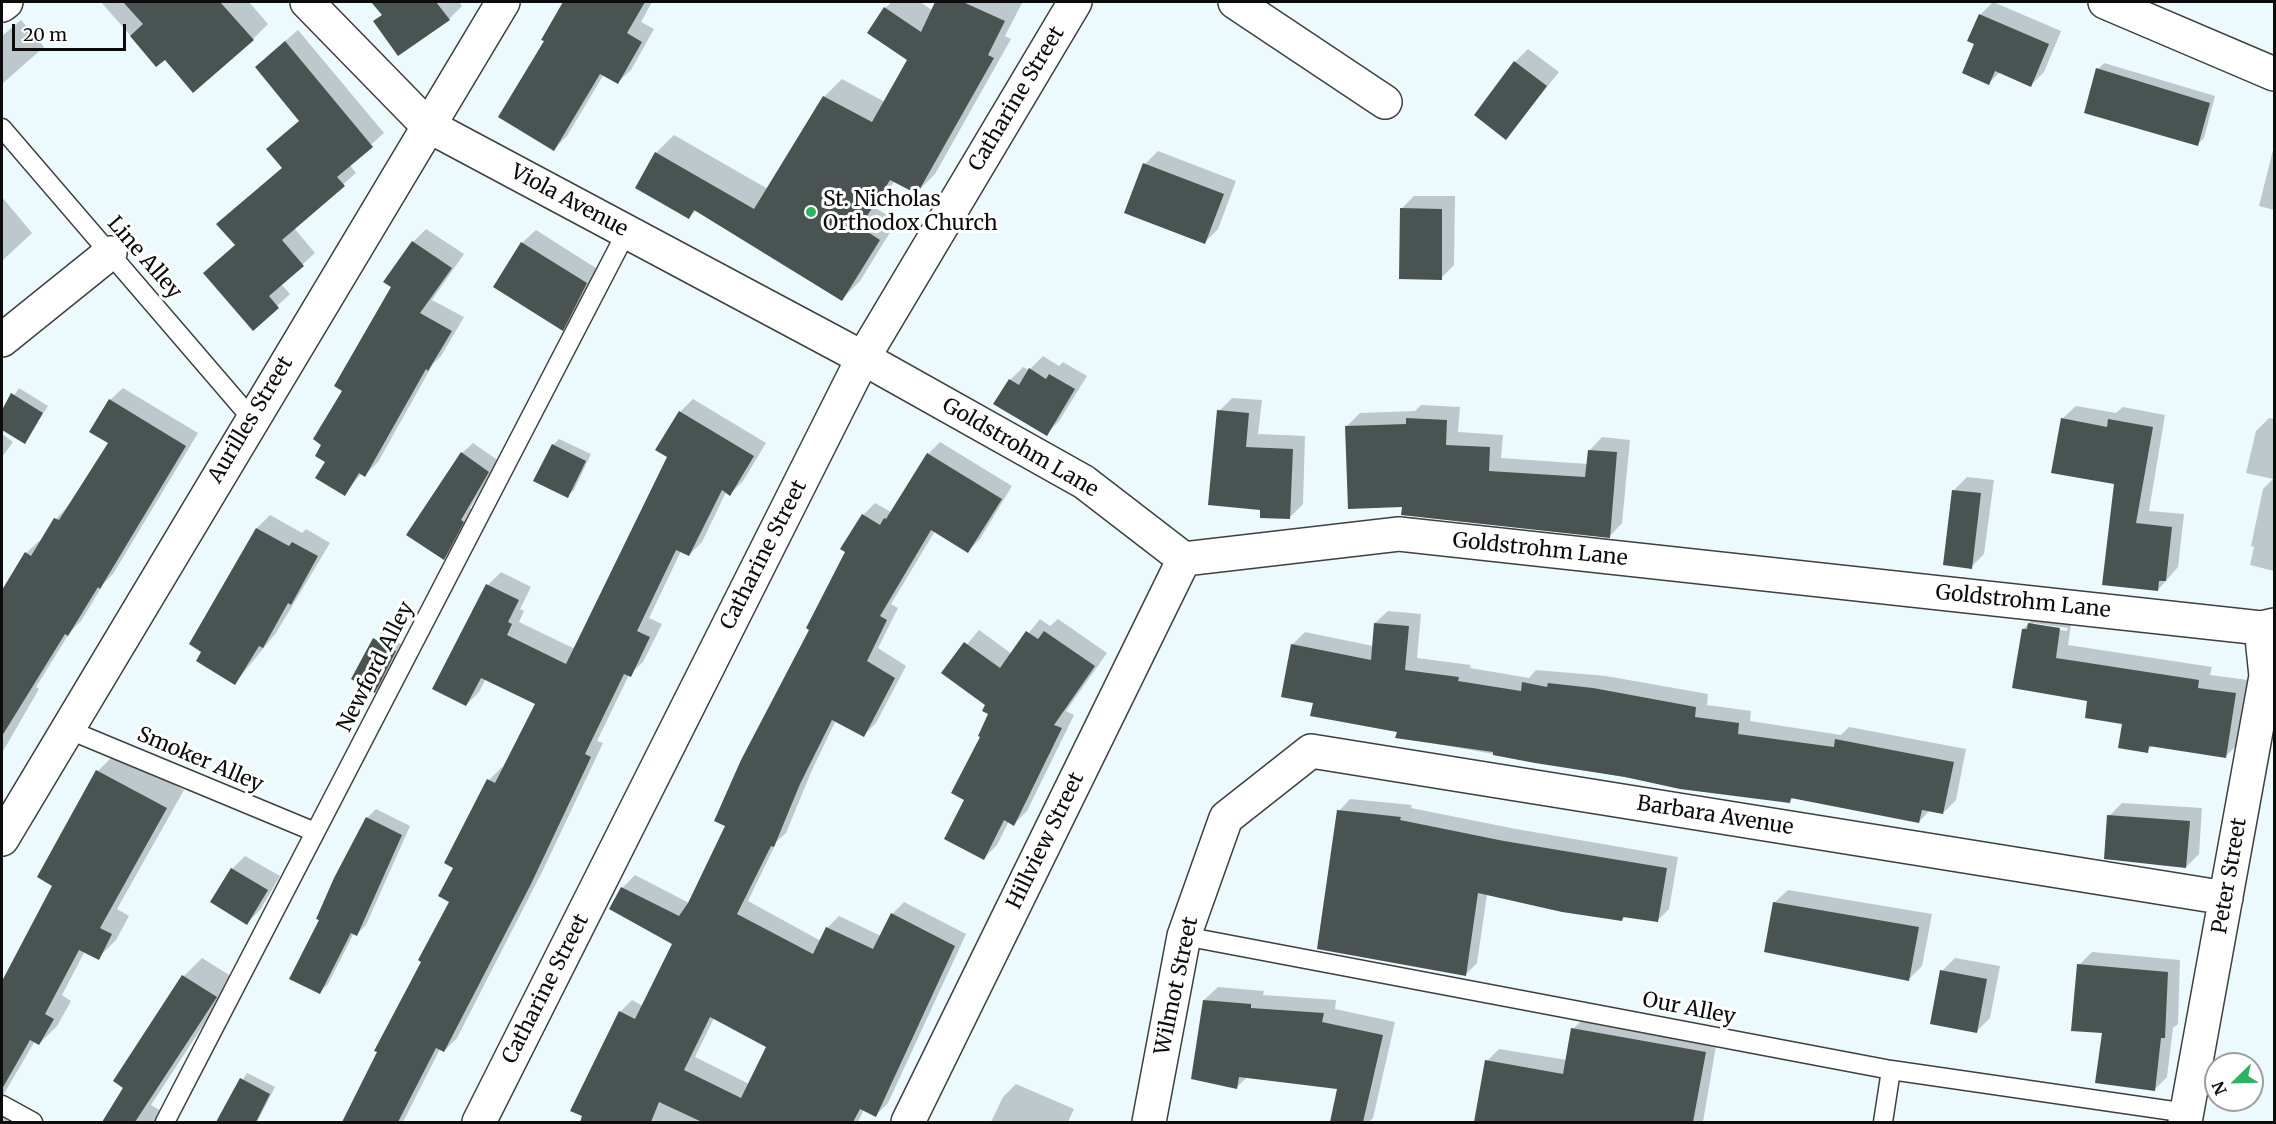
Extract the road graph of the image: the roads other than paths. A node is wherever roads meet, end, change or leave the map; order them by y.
1 (6, 2) edge
2 (307, 2) edge
3 (504, 2) edge
4 (1075, 2) edge
5 (1235, 2) edge
6 (2105, 2) edge
7 (2, 5) edge
8 (2274, 74) edge
9 (1384, 102) dead end
10 (427, 125) junction
11 (2, 128) edge
12 (627, 231) junction
13 (110, 253) junction
14 (2, 340) edge
15 (863, 358) junction
16 (252, 419) junction
17 (1184, 559) junction
18 (2268, 627) edge
19 (67, 729) junction
20 (1226, 818) joint
21 (315, 832) junction
22 (2, 839) edge
23 (2226, 898) junction
24 (1184, 936) junction
25 (1891, 1070) junction
26 (2, 1104) edge
27 (2186, 1118) edge
28 (33, 1122) edge
29 (165, 1122) edge
30 (479, 1122) edge
31 (908, 1122) edge
32 (1149, 1122) edge
33 (1883, 1122) edge

1 - 7 street
2 - 10 street, Viola Avenue
3 - 10 street, Aurilles Street
4 - 15 street, Catharine Street
5 - 9 street
6 - 8 street
10 - 12 street, Viola Avenue
10 - 16 street, Aurilles Street
11 - 13 lane, Line Alley
12 - 15 street, Viola Avenue
12 - 21 lane, Newford Alley
13 - 14 street
13 - 16 lane, Line Alley
15 - 17 street, Goldstrohm Lane
15 - 30 street, Catharine Street
16 - 19 street, Aurilles Street
17 - 18 street, Goldstrohm Lane
17 - 31 street, Hillview Street
18 - 23 street, Peter Street
19 - 21 lane, Smoker Alley
19 - 22 street, Aurilles Street
20 - 23 street, Barbara Avenue
20 - 24 street, Wilmot Street
21 - 29 lane, Newford Alley
23 - 27 street, Peter Street
24 - 25 lane, Our Alley
24 - 32 street, Wilmot Street
25 - 27 lane, Our Alley
25 - 33 lane
26 - 28 lane

